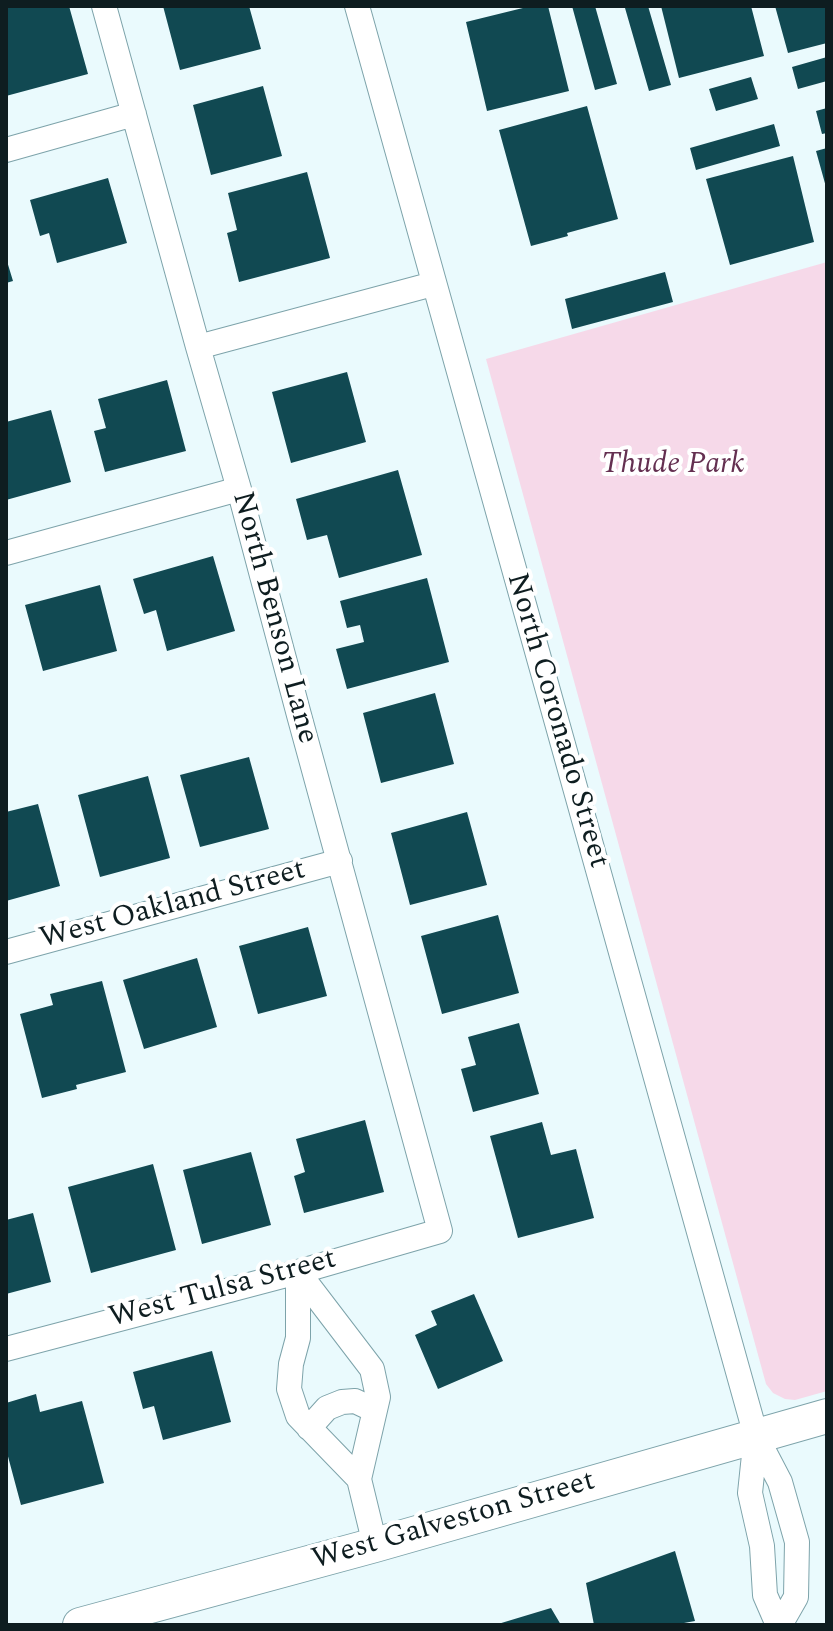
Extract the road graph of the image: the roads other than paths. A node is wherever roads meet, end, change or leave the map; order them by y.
1 (104, 6) edge
2 (357, 6) edge
3 (134, 114) junction
4 (6, 150) edge
5 (433, 284) junction
6 (198, 347) junction
7 (239, 489) junction
8 (6, 553) edge
9 (340, 861) junction
10 (6, 952) edge
11 (440, 1231) joint
12 (298, 1272) junction
13 (6, 1349) edge
14 (374, 1410) junction
15 (827, 1416) edge
16 (309, 1428) junction
17 (756, 1436) junction
18 (359, 1479) junction
19 (797, 1542) junction
20 (375, 1545) junction
21 (762, 1546) junction
22 (80, 1625) edge
23 (779, 1625) edge

1 - 3 street, North Benson Lane
2 - 5 street, North Coronado Street
3 - 4 street
3 - 6 street, North Benson Lane
5 - 6 street
5 - 17 street, North Coronado Street
6 - 7 street, North Benson Lane
7 - 8 street
7 - 9 street, North Benson Lane
9 - 10 street, West Oakland Street
9 - 11 street, North Benson Lane
11 - 12 street, West Tulsa Street
12 - 13 street, West Tulsa Street
12 - 14 street
12 - 16 street
14 - 16 street
14 - 18 street
15 - 17 street, West Galveston Street
16 - 18 street
17 - 19 street
17 - 20 street, West Galveston Street
17 - 21 street
18 - 20 street
19 - 21 street
19 - 23 street
20 - 22 street, West Galveston Street
21 - 23 street

